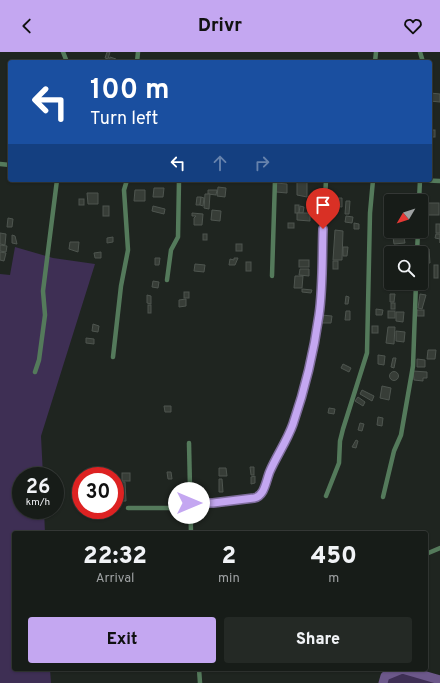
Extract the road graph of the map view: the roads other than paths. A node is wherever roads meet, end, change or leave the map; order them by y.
1 (57, 182) edge
2 (126, 182) edge
3 (179, 182) edge
4 (275, 182) edge
5 (326, 182) edge
6 (374, 182) edge
7 (420, 182) edge
8 (419, 194) edge
9 (272, 276) dead end
10 (167, 280) dead end
11 (416, 290) edge
12 (113, 357) dead end
13 (34, 372) dead end
14 (189, 443) dead end
15 (326, 496) dead end
16 (383, 496) dead end
17 (189, 506) junction
18 (128, 508) dead end
19 (191, 531) edge
20 (440, 548) edge
21 (428, 553) edge
22 (199, 671) edge
23 (200, 683) edge

1 - 13 street
2 - 12 street
3 - 10 street
4 - 9 street
5 - 17 street
6 - 15 street
7 - 8 street
11 - 16 street
14 - 17 street
17 - 18 street
17 - 19 street
20 - 21 street
22 - 23 street

